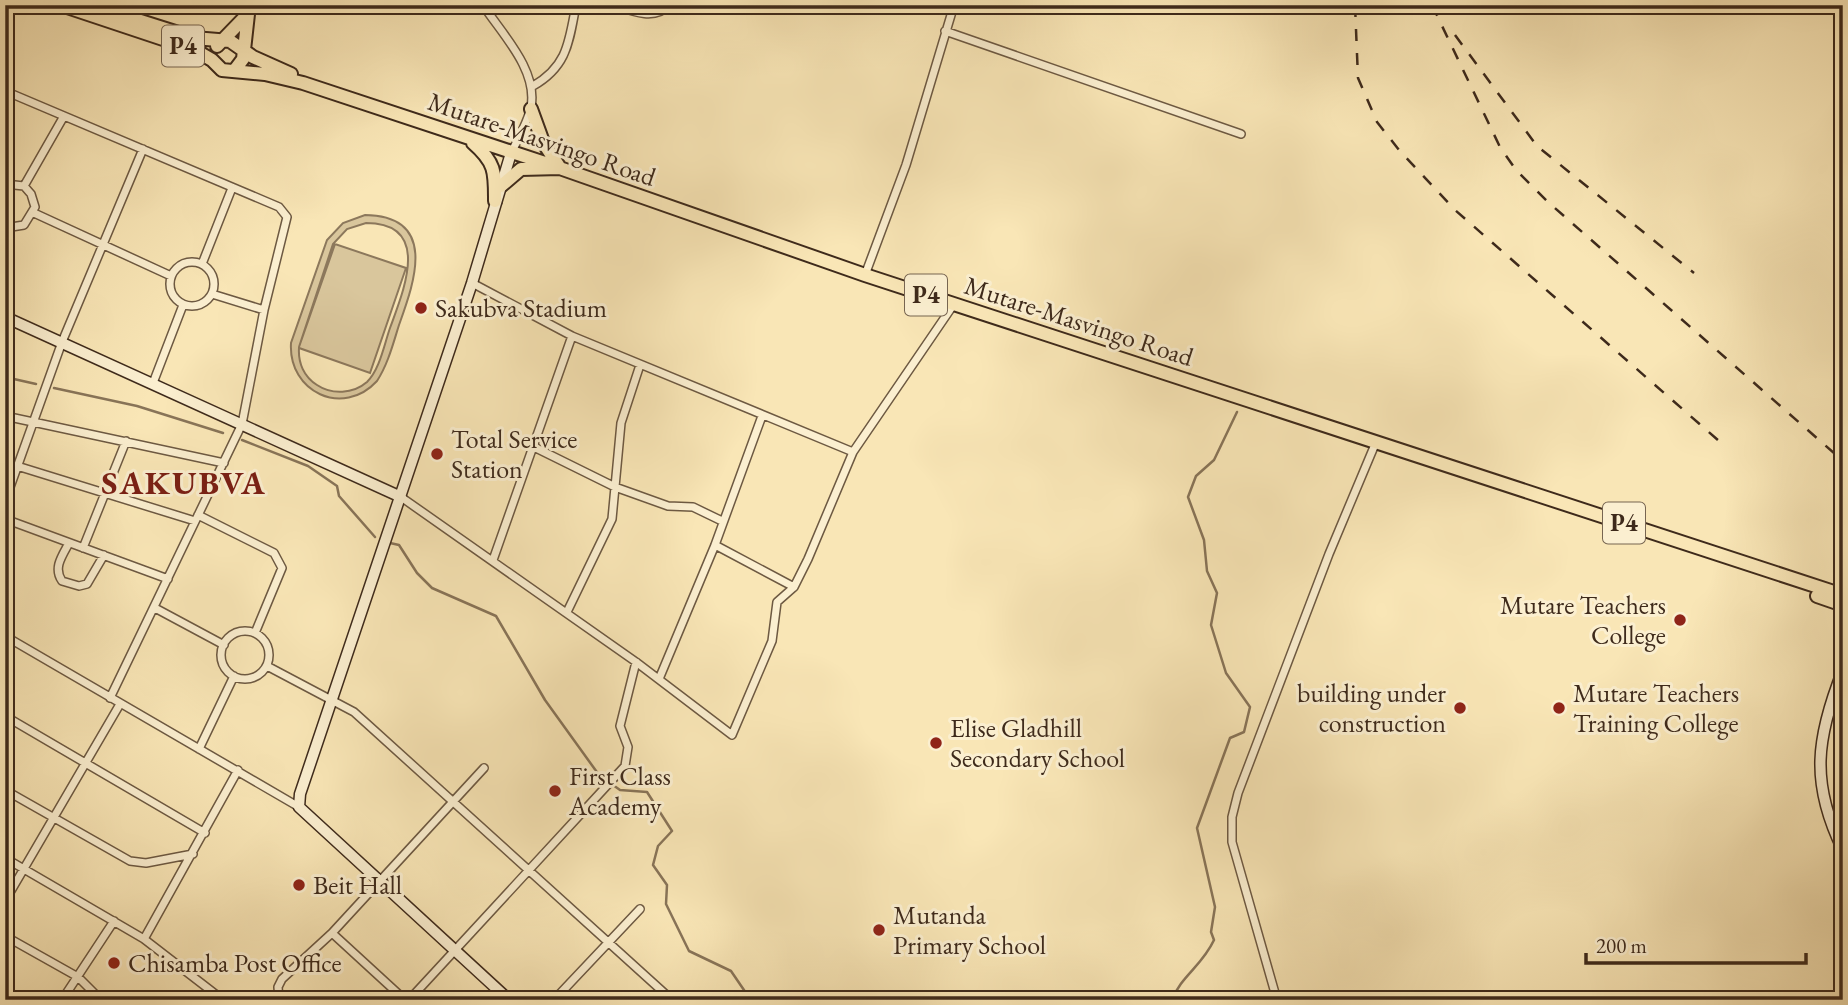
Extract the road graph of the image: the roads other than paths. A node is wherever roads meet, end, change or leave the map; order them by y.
1 (61, 5) edge
2 (90, 5) edge
3 (483, 5) edge
4 (576, 5) edge
5 (614, 5) edge
6 (669, 5) edge
7 (954, 5) edge
8 (250, 9) edge
9 (945, 31) junction
10 (219, 43) junction
11 (243, 51) junction
12 (212, 60) junction
13 (234, 71) junction
14 (303, 83) junction
15 (533, 86) junction
16 (5, 90) edge
17 (531, 109) junction
18 (64, 116) junction
19 (1241, 134) dead end
20 (466, 138) junction
21 (143, 149) junction
22 (511, 153) junction
23 (560, 168) junction
24 (5, 184) edge
25 (24, 186) junction
26 (501, 186) junction
27 (232, 188) junction
28 (495, 201) junction
29 (34, 213) junction
30 (5, 228) edge
31 (102, 244) junction
32 (202, 264) junction
33 (865, 275) junction
34 (171, 276) junction
35 (471, 283) junction
36 (212, 294) junction
37 (954, 304) junction
38 (183, 305) junction
39 (264, 310) junction
40 (5, 317) edge
41 (572, 337) junction
42 (62, 342) junction
43 (640, 365) junction
44 (153, 383) junction
45 (5, 416) edge
46 (762, 416) junction
47 (33, 421) junction
48 (242, 425) junction
49 (125, 441) junction
50 (1376, 442) junction
51 (534, 447) junction
52 (853, 452) junction
53 (224, 463) junction
54 (17, 466) junction
55 (615, 487) junction
56 (105, 493) junction
57 (401, 497) junction
58 (5, 501) edge
59 (196, 518) junction
60 (5, 519) edge
61 (722, 521) junction
62 (69, 542) junction
63 (715, 545) junction
64 (83, 548) junction
65 (104, 555) junction
66 (493, 560) junction
67 (1762, 570) junction
68 (168, 579) junction
69 (794, 587) junction
70 (1843, 595) edge
71 (1843, 605) edge
72 (155, 608) junction
73 (567, 612) junction
74 (256, 633) junction
75 (5, 636) edge
76 (224, 645) junction
77 (636, 662) junction
78 (267, 666) junction
79 (1843, 670) edge
80 (234, 676) junction
81 (659, 679) junction
82 (110, 698) junction
83 (333, 701) junction
84 (120, 704) junction
85 (5, 716) edge
86 (199, 749) junction
87 (84, 763) junction
88 (484, 768) dead end
89 (238, 771) junction
90 (5, 790) edge
91 (454, 800) junction
92 (299, 807) junction
93 (54, 817) junction
94 (205, 833) junction
95 (1843, 850) edge
96 (193, 854) junction
97 (5, 858) edge
98 (23, 868) junction
99 (528, 870) junction
100 (378, 881) junction
101 (5, 901) edge
102 (640, 909) dead end
103 (114, 921) junction
104 (331, 933) junction
105 (5, 936) edge
106 (144, 939) junction
107 (608, 943) junction
108 (454, 949) junction
109 (78, 977) junction
110 (62, 1000) edge
111 (101, 1000) edge
112 (223, 1000) edge
113 (279, 1000) edge
114 (407, 1000) edge
115 (509, 1000) edge
116 (554, 1000) edge
117 (672, 1000) edge
118 (1277, 1000) edge

1 - 12 highway, Mutare-Masvingo Road / P4
2 - 10 highway, Mutare-Masvingo Road / P4
3 - 15 street
4 - 15 street
5 - 6 street
7 - 9 street
8 - 10 highway
8 - 11 highway
9 - 19 street
9 - 33 street
10 - 11 highway, Mutare-Masvingo Road / P4
10 - 12 highway
11 - 13 highway
11 - 14 highway, Mutare-Masvingo Road / P4
12 - 13 highway, Mutare-Masvingo Road / P4
13 - 14 highway, Mutare-Masvingo Road / P4
14 - 20 highway, Mutare-Masvingo Road / P4
15 - 17 street
16 - 18 street
17 - 22 street
17 - 23 highway
18 - 21 street
18 - 25 street
20 - 22 highway, Mutare-Masvingo Road / P4
20 - 28 highway
21 - 27 street
21 - 31 street
22 - 23 highway, Mutare-Masvingo Road / P4
22 - 26 street
23 - 26 highway
23 - 33 highway, Mutare-Masvingo Road / P4
24 - 25 street
25 - 29 street
26 - 28 street
27 - 32 street
27 - 39 street
28 - 35 street
29 - 30 street
29 - 31 street
31 - 34 street
31 - 42 street
32 - 34 street
32 - 36 street
33 - 37 highway, Mutare-Masvingo Road / P4
34 - 38 street
35 - 41 street
35 - 57 street
36 - 38 street
36 - 39 street
37 - 50 highway, Mutare-Masvingo Road / P4
37 - 52 street
38 - 44 street
39 - 48 street
40 - 42 street
41 - 43 street
41 - 51 street
42 - 44 street
42 - 47 street
43 - 46 street
43 - 55 street
44 - 48 street
45 - 47 street
46 - 52 street
46 - 61 street
47 - 49 street
47 - 54 street
48 - 53 street
48 - 57 street
49 - 53 street
49 - 56 street
50 - 67 highway, Mutare-Masvingo Road / P4
50 - 118 street
51 - 55 street
51 - 66 street
52 - 69 street
53 - 59 street
54 - 56 street
54 - 58 street
55 - 61 street
55 - 73 street
56 - 59 street
56 - 64 street
57 - 66 street
57 - 83 street
59 - 68 street
59 - 74 street
60 - 62 street
61 - 63 street
62 - 64 street
62 - 65 street
63 - 69 street
63 - 81 street
64 - 65 street
65 - 68 street
66 - 73 street
67 - 70 highway, Mutare-Masvingo Road / P4
67 - 71 highway
68 - 72 street
69 - 81 street
72 - 76 street
72 - 82 street
73 - 77 street
74 - 76 street
74 - 78 street
75 - 82 street
76 - 80 street
77 - 81 street
77 - 99 street
78 - 80 street
78 - 83 street
79 - 95 street
80 - 86 street
82 - 84 street
83 - 91 street
83 - 92 street
84 - 86 street
84 - 87 street
85 - 87 street
86 - 89 street
87 - 93 street
87 - 94 street
88 - 91 street
89 - 92 street
89 - 94 street
90 - 93 street
91 - 99 street
91 - 100 street
92 - 100 street
93 - 96 street
93 - 98 street
94 - 96 street
96 - 106 street
97 - 98 street
98 - 101 street
98 - 103 street
99 - 107 street
99 - 108 street
100 - 104 street
100 - 108 street
102 - 107 street
103 - 106 street
103 - 109 street
104 - 113 street
104 - 114 street
105 - 109 street
106 - 112 street
107 - 116 street
107 - 117 street
108 - 114 street
108 - 115 street
109 - 110 street
109 - 111 street

